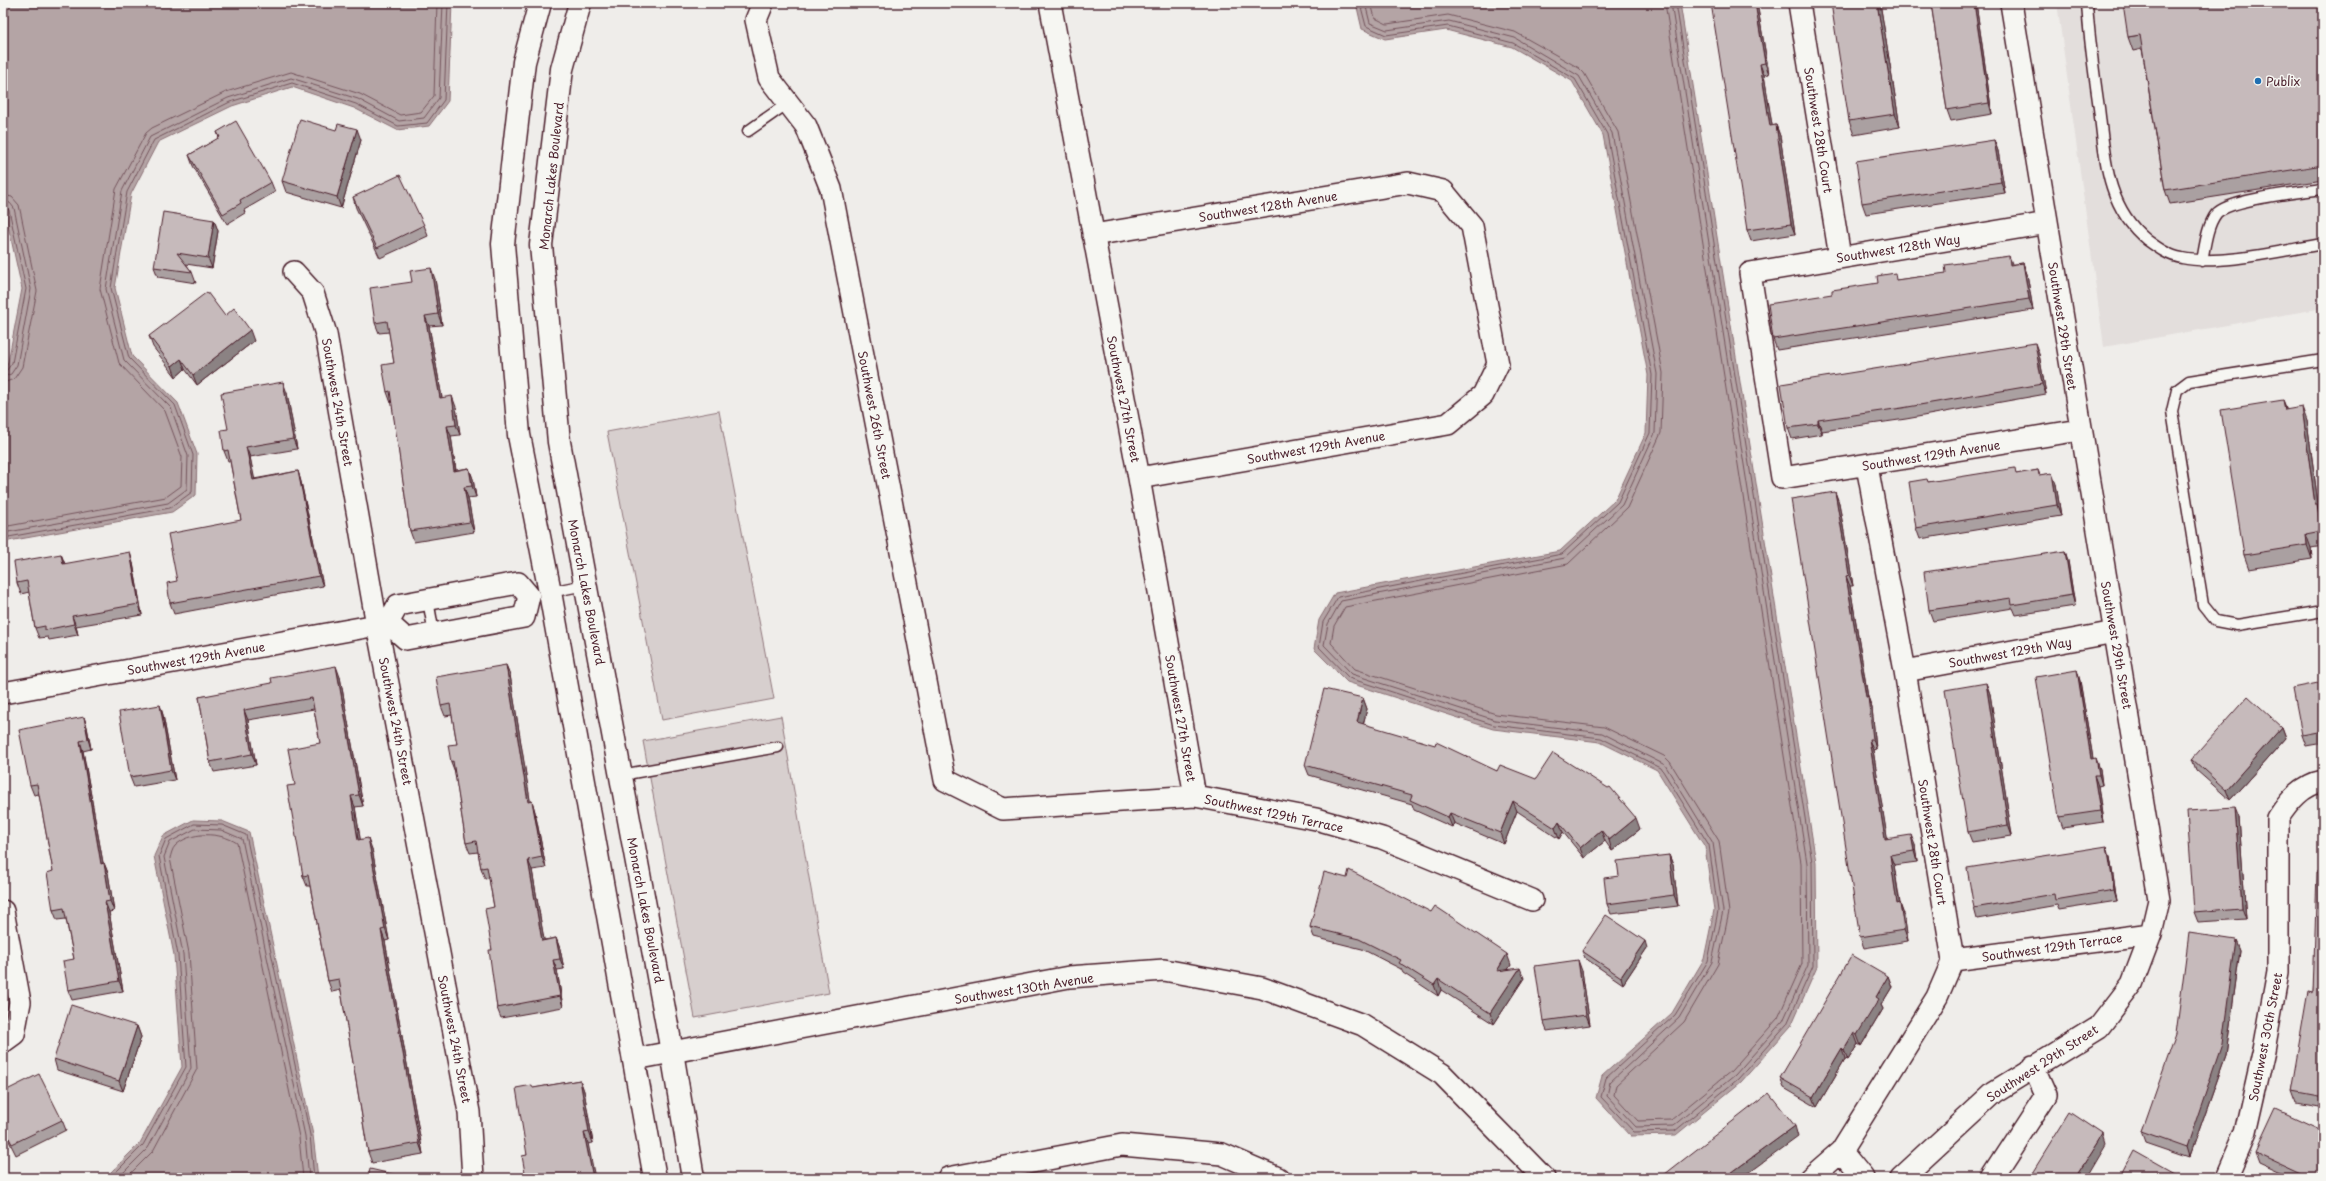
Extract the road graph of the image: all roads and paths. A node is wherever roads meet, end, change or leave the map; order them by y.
1 (540, 3) edge
2 (580, 3) edge
3 (763, 3) edge
4 (1050, 3) edge
5 (1799, 3) edge
6 (2011, 3) edge
7 (2087, 3) edge
8 (788, 103) junction
9 (748, 131) dead end
10 (2323, 189) edge
11 (2047, 223) junction
12 (1093, 235) junction
13 (2323, 244) edge
14 (1840, 257) junction
15 (2202, 261) junction
16 (294, 272) dead end
17 (2323, 360) edge
18 (1483, 395) joint
19 (2080, 430) junction
20 (1867, 466) junction
21 (1139, 478) junction
22 (1782, 478) joint
23 (585, 585) junction
24 (540, 594) junction
25 (428, 600) junction
26 (2323, 612) edge
27 (383, 624) junction
28 (2115, 632) junction
29 (434, 634) junction
30 (1905, 671) junction
31 (3, 693) edge
32 (778, 747) dead end
33 (620, 775) junction
34 (2323, 781) edge
35 (1195, 796) junction
36 (1003, 808) joint
37 (1532, 900) dead end
38 (3, 911) edge
39 (2151, 934) junction
40 (1953, 960) junction
41 (8, 1038) edge
42 (672, 1052) junction
43 (635, 1059) junction
44 (2033, 1066) junction
45 (1841, 1151) junction
46 (473, 1178) edge
47 (655, 1178) edge
48 (693, 1178) edge
49 (948, 1178) edge
50 (1278, 1178) edge
51 (1544, 1178) edge
52 (1810, 1178) edge
53 (1863, 1178) edge
54 (1901, 1178) edge
55 (1992, 1178) edge
56 (2226, 1178) edge

1 - 24 street
2 - 23 street, Monarch Lakes Boulevard
3 - 8 street, Southwest 26th Street
4 - 12 street, Southwest 27th Street
5 - 14 street, Southwest 28th Court
6 - 11 street, Southwest 29th Street
7 - 15 lane
8 - 9 lane
8 - 36 street, Southwest 26th Street
10 - 15 lane
11 - 14 street, Southwest 128th Way
11 - 19 street, Southwest 29th Street
12 - 18 street, Southwest 128th Avenue
12 - 21 street, Southwest 27th Street
13 - 15 lane
14 - 22 street, Southwest 128th Way
16 - 27 street, Southwest 24th Street
17 - 26 lane
18 - 21 street, Southwest 129th Avenue
19 - 20 street, Southwest 129th Avenue
19 - 28 street, Southwest 29th Street
20 - 22 street, Southwest 129th Avenue
20 - 30 street, Southwest 28th Court
21 - 35 street, Southwest 27th Street
23 - 24 lane
23 - 33 street, Monarch Lakes Boulevard
24 - 25 street
24 - 29 street
24 - 43 street
25 - 27 street
25 - 29 lane
27 - 29 street
27 - 31 street, Southwest 129th Avenue
27 - 46 street, Southwest 24th Street
28 - 30 street, Southwest 129th Way
28 - 39 street, Southwest 29th Street
30 - 40 street, Southwest 28th Court
32 - 33 lane
33 - 42 street, Monarch Lakes Boulevard
34 - 56 street, Southwest 30th Street
35 - 36 street, Southwest 129th Terrace
35 - 37 street, Southwest 129th Terrace
38 - 41 street
39 - 40 street, Southwest 129th Terrace
39 - 44 street, Southwest 29th Street
40 - 45 street
42 - 43 street, Southwest 130th Avenue
42 - 48 street, Monarch Lakes Boulevard
42 - 51 street, Southwest 130th Avenue
43 - 47 street
44 - 54 street, Southwest 29th Street
44 - 55 street
45 - 52 street
45 - 53 street
49 - 50 street

